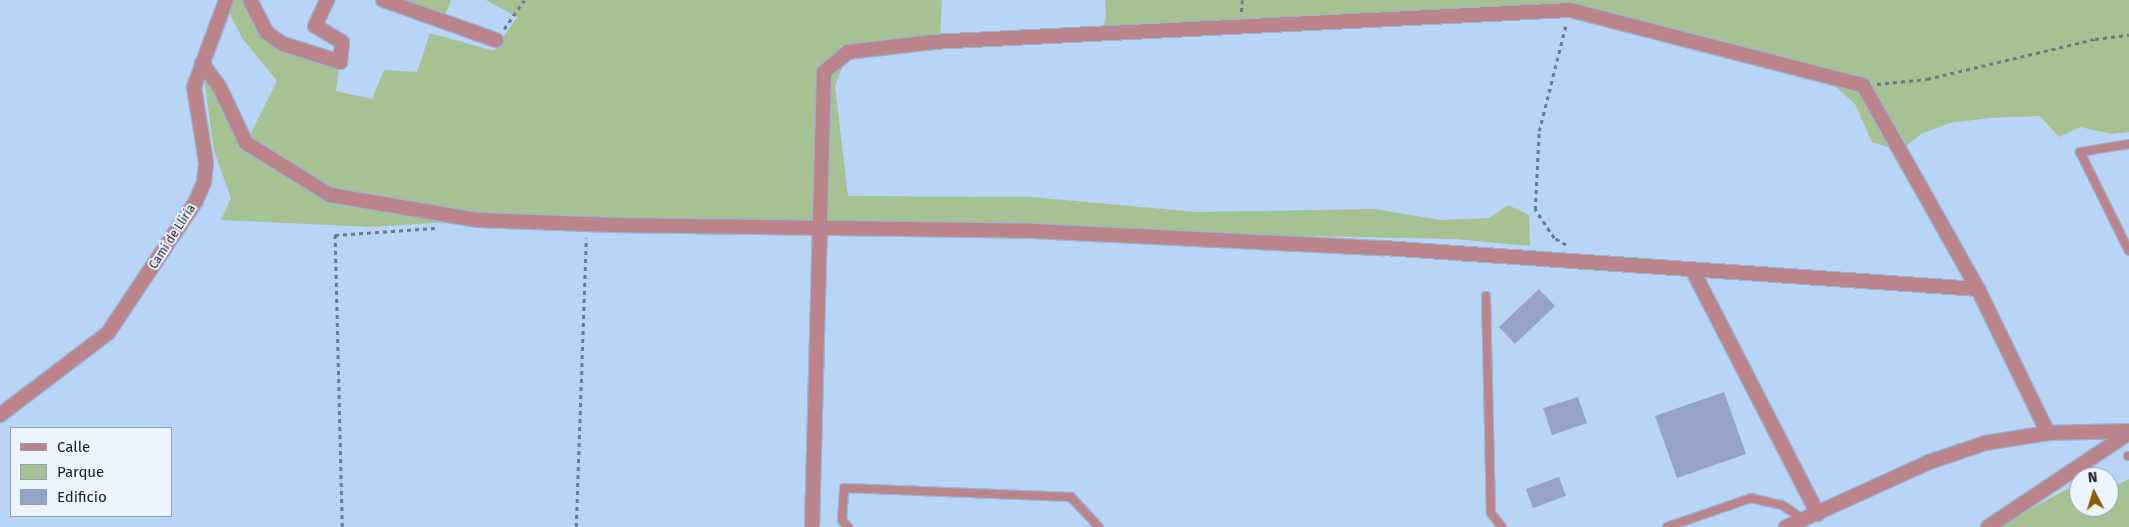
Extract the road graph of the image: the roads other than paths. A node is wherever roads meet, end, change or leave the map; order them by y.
1 (226, 0) edge
2 (250, 0) edge
3 (327, 0) edge
4 (383, 0) edge
5 (496, 40) road end
6 (202, 63) junction
7 (2129, 144) edge
8 (821, 227) junction
9 (2129, 251) edge
10 (1693, 271) junction
11 (1978, 289) junction
12 (1486, 296) dead end
13 (0, 415) edge
14 (2129, 432) edge
15 (2048, 433) junction
16 (1818, 514) junction
17 (1804, 520) junction
18 (812, 527) edge
19 (848, 527) edge
20 (1099, 527) edge
21 (1502, 527) edge
22 (1667, 527) edge
23 (1786, 527) edge
24 (1988, 527) edge

1 - 6 street, Camí de Llíria
2 - 3 street
4 - 5 street
6 - 8 street
6 - 13 street, Camí de Llíria
7 - 9 lane
8 - 10 street
8 - 11 street
8 - 18 street
10 - 11 street
10 - 16 street
11 - 15 street
12 - 21 lane
14 - 15 street
14 - 24 street
15 - 16 street
16 - 17 street
17 - 22 lane
17 - 23 street
19 - 20 lane

